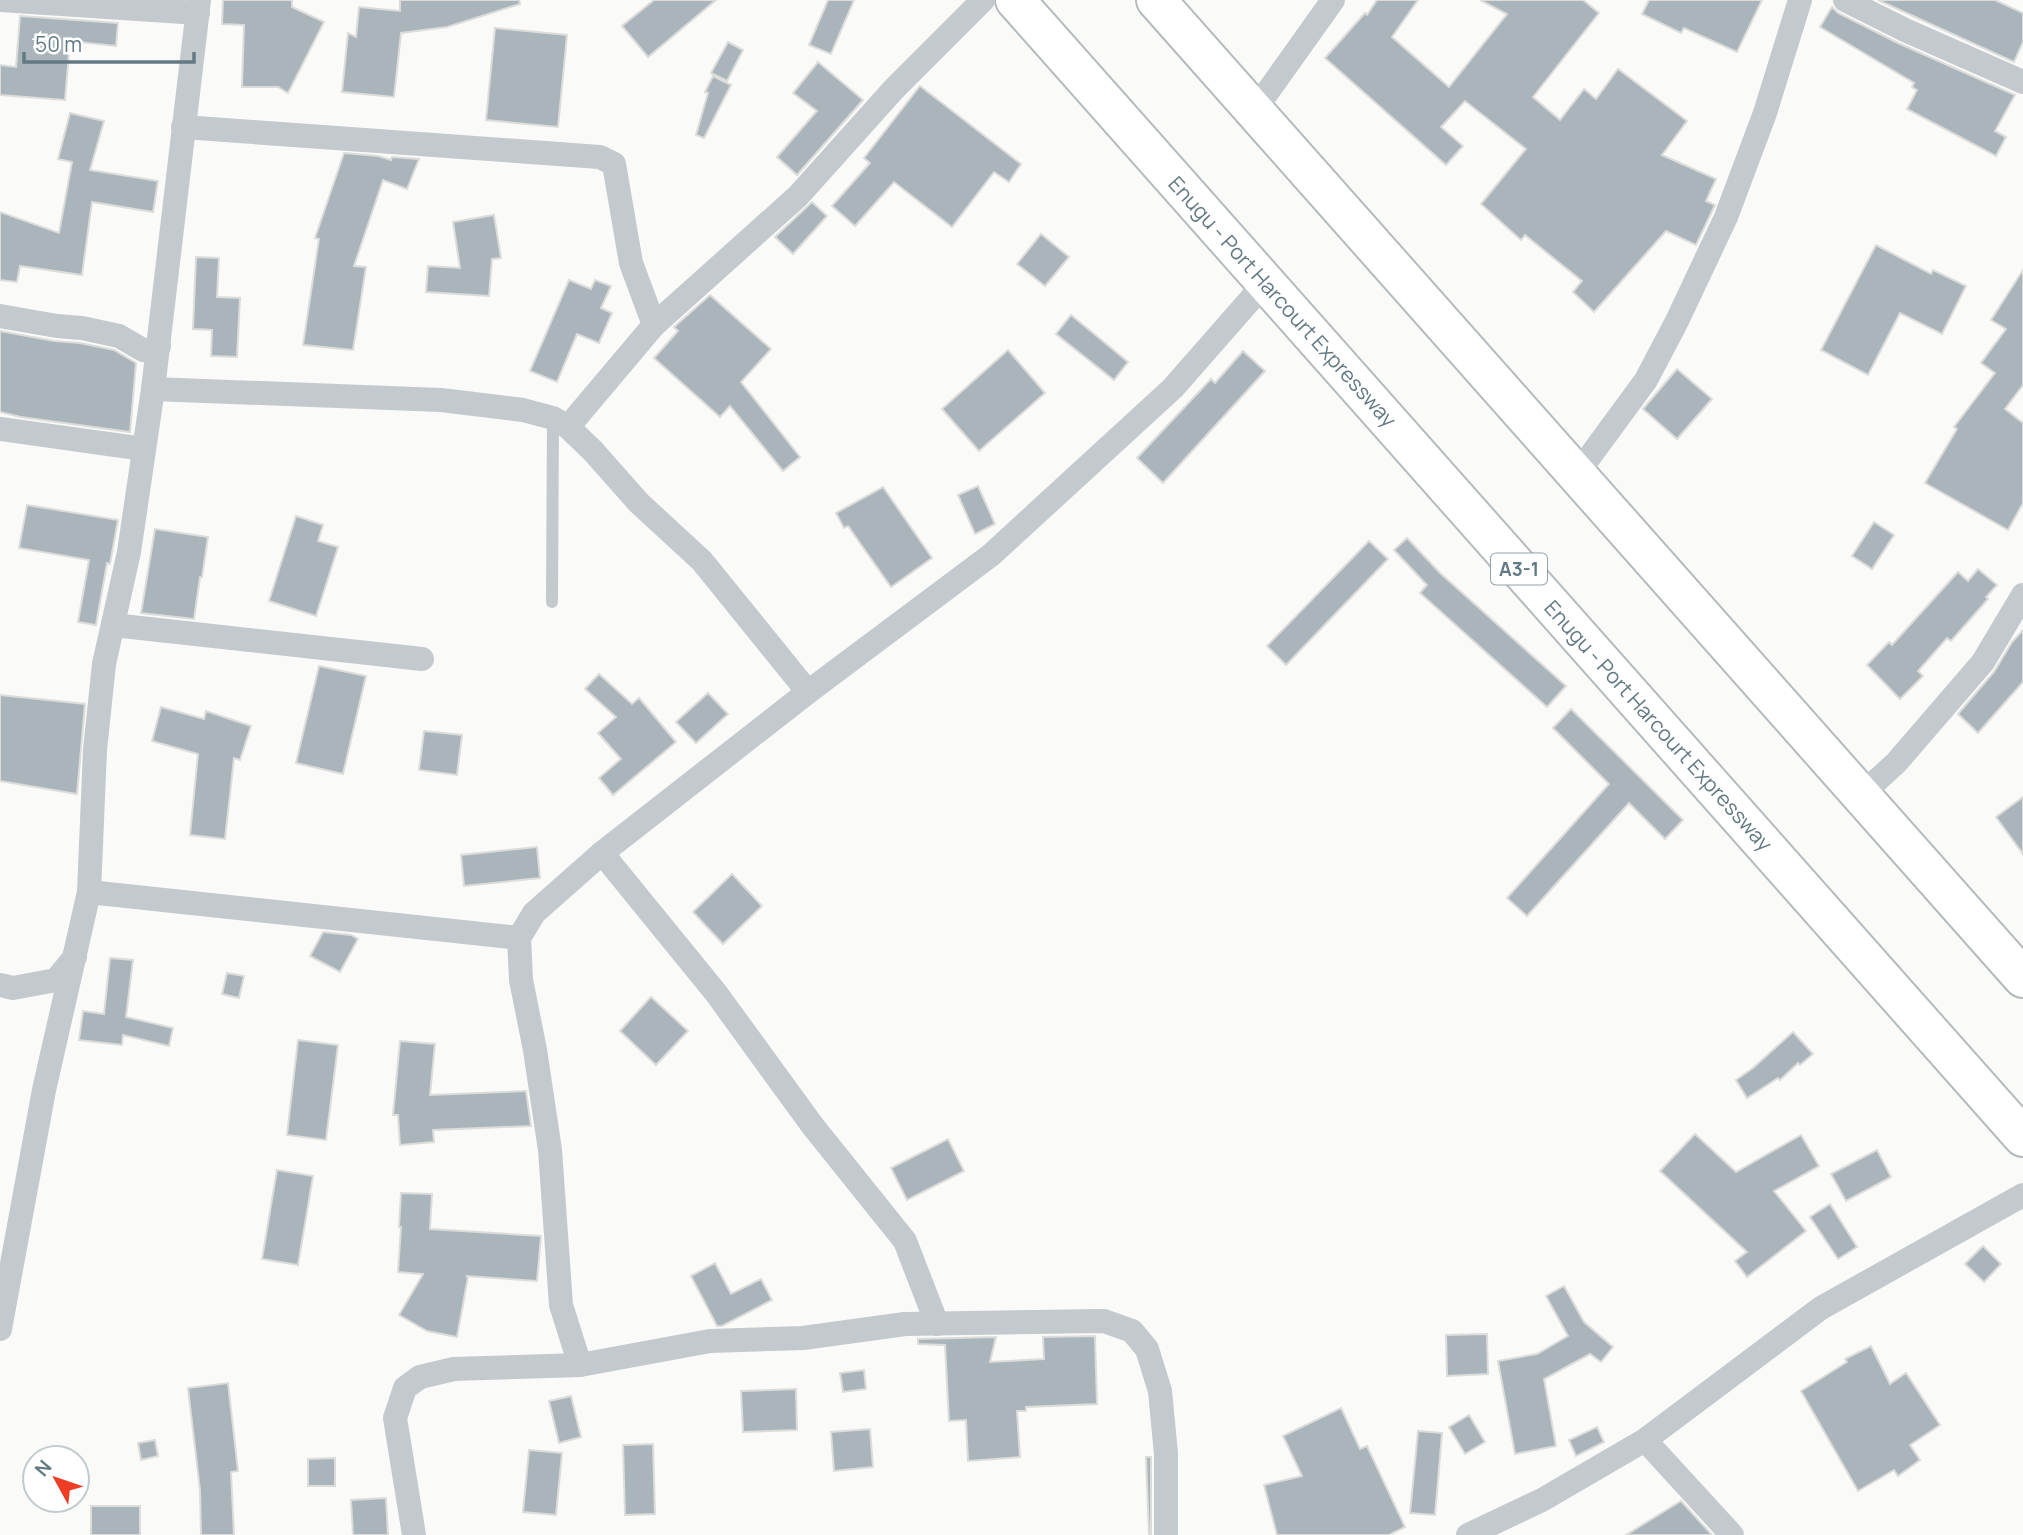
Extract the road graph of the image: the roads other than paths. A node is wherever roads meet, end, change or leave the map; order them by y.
1 (0, 0) edge
2 (983, 0) edge
3 (1015, 0) edge
4 (1156, 0) edge
5 (1333, 0) edge
6 (1800, 0) edge
7 (1845, 0) edge
8 (198, 6) edge
9 (2023, 82) edge
10 (1254, 111) junction
11 (183, 127) junction
12 (1265, 283) junction
13 (0, 316) edge
14 (654, 325) junction
15 (159, 346) junction
16 (153, 389) junction
17 (561, 422) junction
18 (0, 429) edge
19 (144, 449) junction
20 (1577, 474) junction
21 (2023, 595) edge
22 (552, 602) dead end
23 (113, 625) junction
24 (422, 659) dead end
25 (808, 692) junction
26 (1861, 795) junction
27 (602, 853) junction
28 (89, 892) junction
29 (519, 938) junction
30 (75, 956) junction
31 (2023, 978) edge
32 (0, 985) edge
33 (2023, 1137) edge
34 (2023, 1195) edge
35 (937, 1324) junction
36 (0, 1329) edge
37 (580, 1365) junction
38 (1646, 1440) junction
39 (414, 1535) edge
40 (1166, 1535) edge
41 (1468, 1535) edge
42 (1732, 1535) edge

1 - 8 street
2 - 14 street
3 - 12 highway, Enugu - Port Harcourt Expressway / A3-1
4 - 10 highway
5 - 10 street
6 - 20 street
7 - 9 street
8 - 11 street
10 - 20 highway
11 - 14 street
11 - 15 street
12 - 25 street
12 - 33 highway, Enugu - Port Harcourt Expressway / A3-1
13 - 15 street
14 - 17 street
15 - 16 street
16 - 17 street
16 - 19 street
17 - 22 lane
17 - 25 street
18 - 19 street
19 - 23 street
20 - 26 highway
21 - 26 street
23 - 24 street
23 - 28 street
25 - 27 street
26 - 31 highway
27 - 29 street
27 - 35 street
28 - 29 street
28 - 30 street
29 - 37 street
30 - 32 street
30 - 36 street
34 - 38 street
35 - 37 street
35 - 40 street
37 - 39 street
38 - 41 street
38 - 42 street

